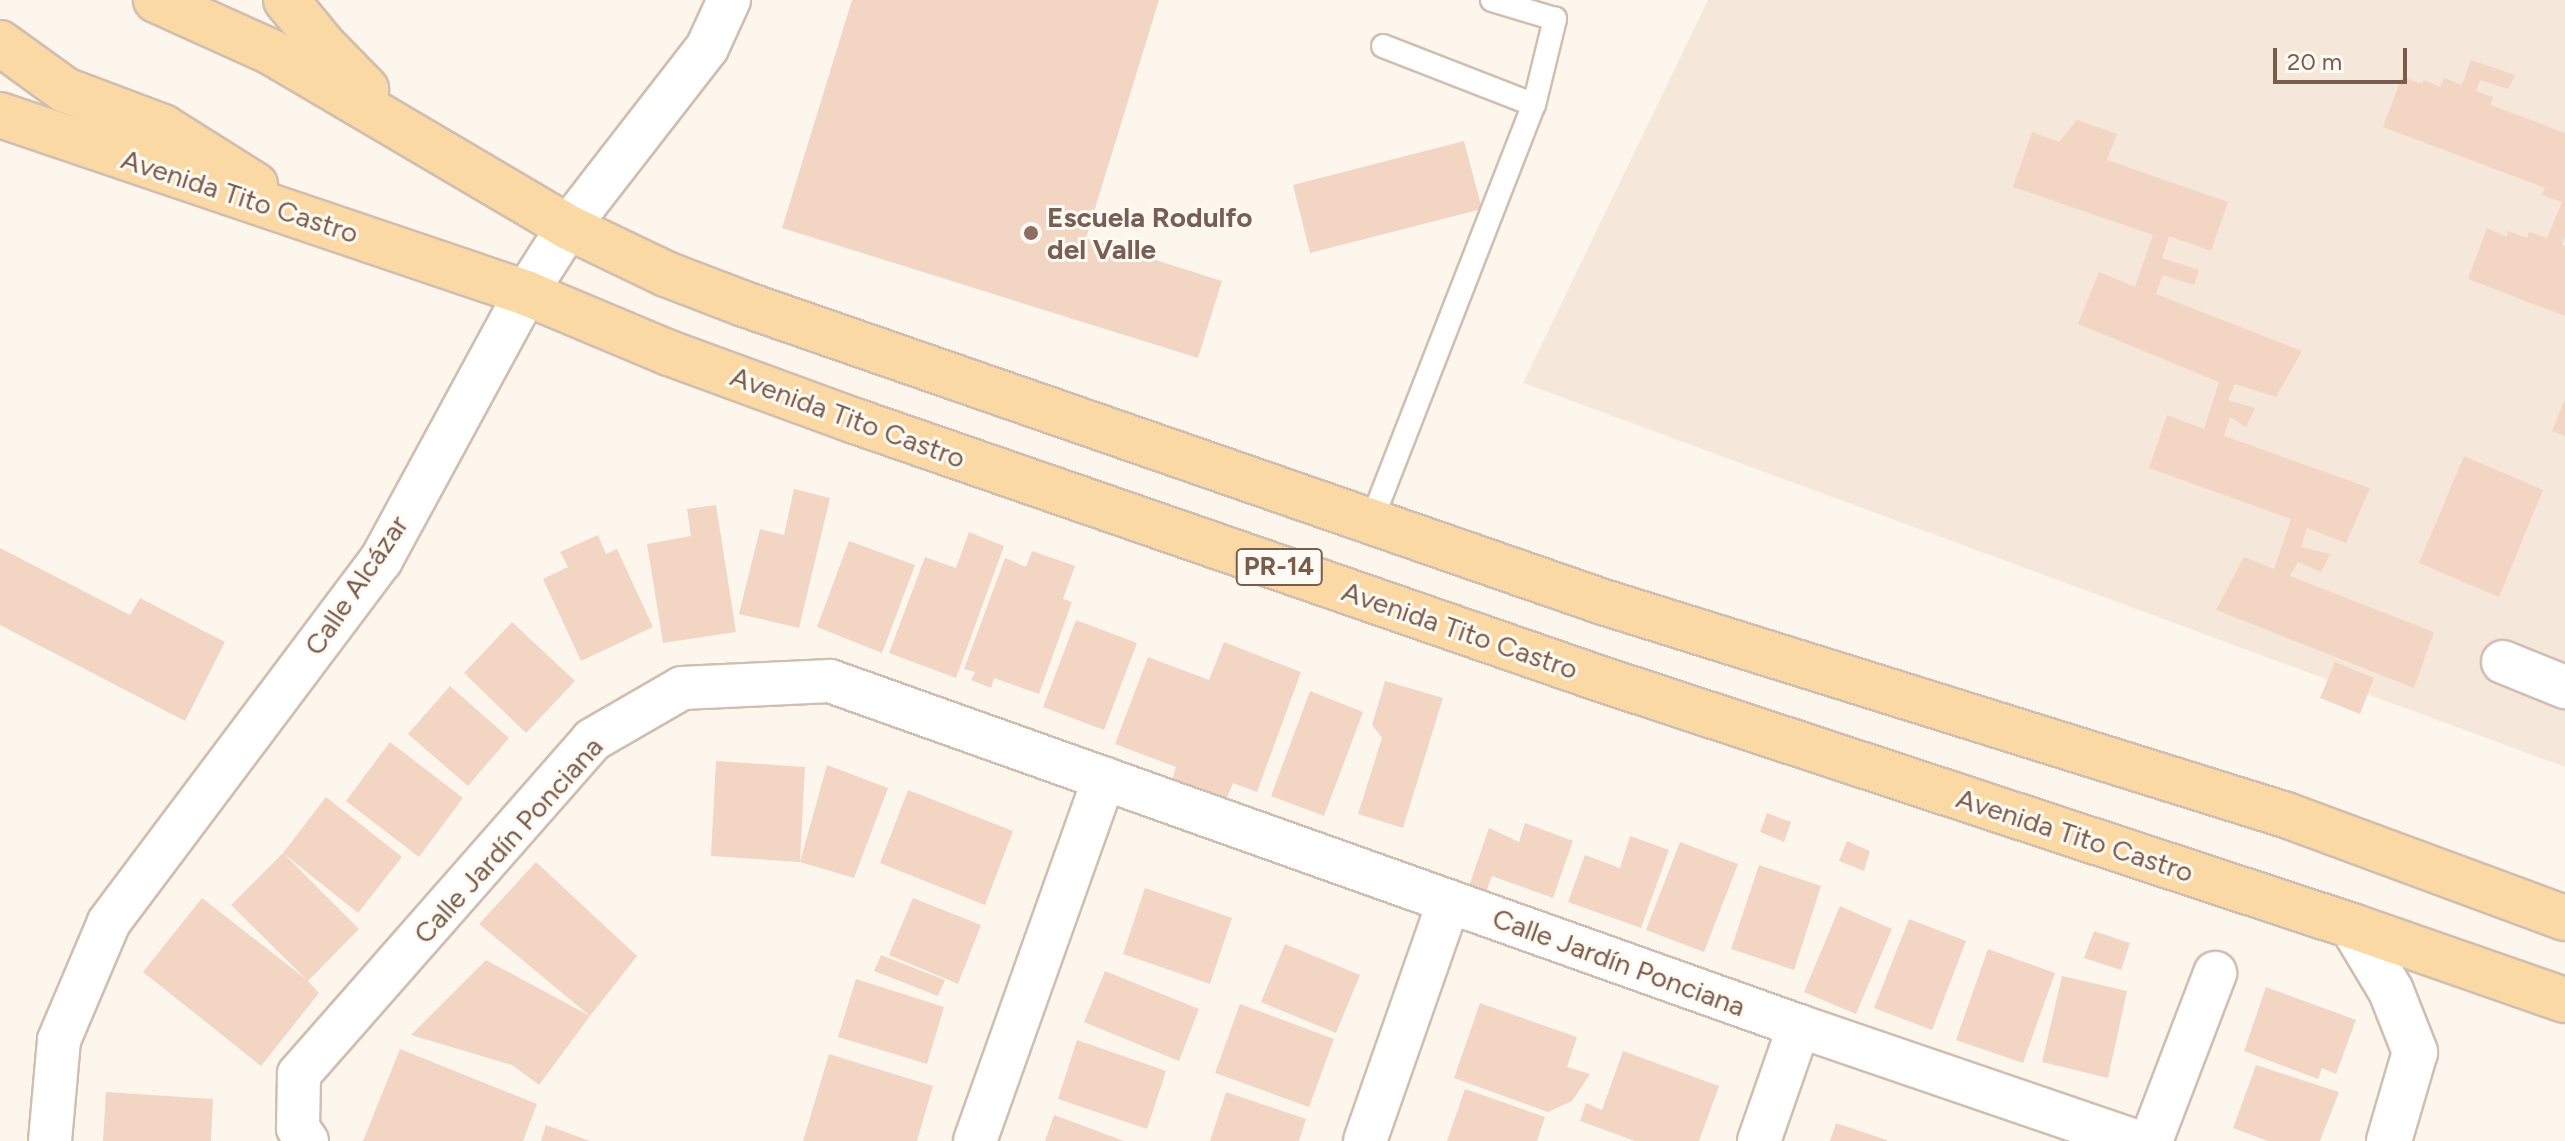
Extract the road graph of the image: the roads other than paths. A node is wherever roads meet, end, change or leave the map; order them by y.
1 (156, 0) edge
2 (286, 0) edge
3 (729, 0) edge
4 (1492, 0) edge
5 (0, 43) edge
6 (1383, 46) dead end
7 (1534, 105) junction
8 (0, 115) edge
9 (411, 133) junction
10 (297, 214) junction
11 (568, 227) junction
12 (526, 293) junction
13 (1371, 522) junction
14 (2503, 662) dead end
15 (2565, 687) edge
16 (1104, 778) junction
17 (1449, 901) junction
18 (2565, 918) edge
19 (2352, 926) junction
20 (2215, 973) dead end
21 (2565, 1000) edge
22 (1799, 1026) junction
23 (50, 1141) edge
24 (307, 1141) edge
25 (975, 1141) edge
26 (1365, 1141) edge
27 (1759, 1141) edge
28 (2134, 1141) edge
29 (2151, 1141) edge
30 (2389, 1141) edge

1 - 9 main road, PR-14
2 - 9 main road
3 - 11 street, Calle Alcázar
4 - 7 lane
5 - 10 main road
6 - 7 lane
7 - 13 lane
8 - 10 main road, Avenida Tito Castro / PR-14
9 - 11 main road, PR-14
10 - 12 main road, Avenida Tito Castro / PR-14
11 - 12 street, Calle Alcázar
11 - 13 main road, PR-14
12 - 19 main road, Avenida Tito Castro / PR-14
12 - 23 street, Calle Alcázar
13 - 18 main road, PR-14
14 - 15 street
16 - 17 street, Calle Jardín Ponciana
16 - 24 street, Calle Jardín Ponciana
16 - 25 street
17 - 22 street, Calle Jardín Ponciana
17 - 26 street
19 - 21 main road, Avenida Tito Castro / PR-14
19 - 30 street
20 - 29 street
22 - 27 street
22 - 28 street, Calle Jardín Ponciana

